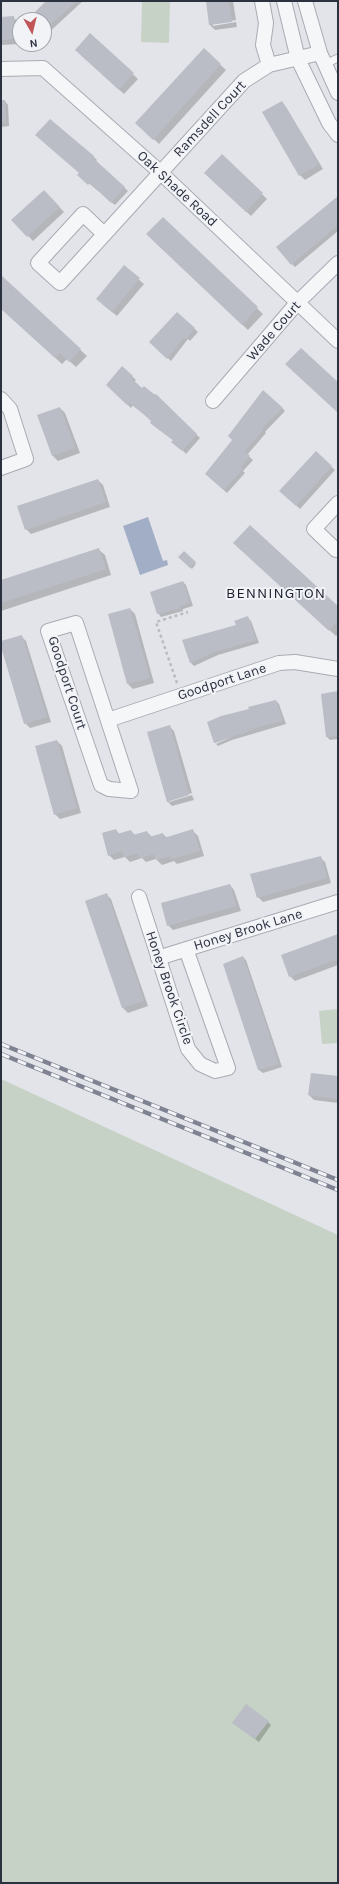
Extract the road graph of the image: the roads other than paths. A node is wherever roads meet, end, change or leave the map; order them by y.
1 (262, 1) edge
2 (284, 1) edge
3 (306, 1) edge
4 (322, 58) junction
5 (338, 58) edge
6 (298, 59) junction
7 (269, 65) junction
8 (1, 69) edge
9 (338, 93) edge
10 (338, 135) edge
11 (161, 173) junction
12 (104, 234) junction
13 (338, 262) edge
14 (297, 303) junction
15 (338, 341) edge
16 (1, 399) edge
17 (213, 401) dead end
18 (1, 468) edge
19 (338, 503) edge
20 (338, 548) edge
21 (338, 669) edge
22 (108, 720) junction
23 (138, 897) dead end
24 (338, 902) edge
25 (186, 949) junction
26 (158, 958) junction

1 - 7 street
2 - 6 street
3 - 4 street
4 - 5 lane
4 - 6 street, Ramsdell Court
4 - 9 street
6 - 7 street, Ramsdell Court
6 - 10 street
7 - 11 street, Ramsdell Court
8 - 11 street, Oak Shade Road
11 - 12 street, Ramsdell Court
11 - 14 street, Oak Shade Road
12 - 12 street, Ramsdell Court
13 - 14 street, Wade Court
14 - 15 street, Oak Shade Road
14 - 17 street, Wade Court
16 - 18 street
19 - 20 street
21 - 22 street, Goodport Lane
22 - 22 street, Goodport Court
23 - 26 street, Honey Brook Circle
24 - 25 street, Honey Brook Lane
25 - 26 street, Honey Brook Lane
25 - 26 street, Honey Brook Circle

